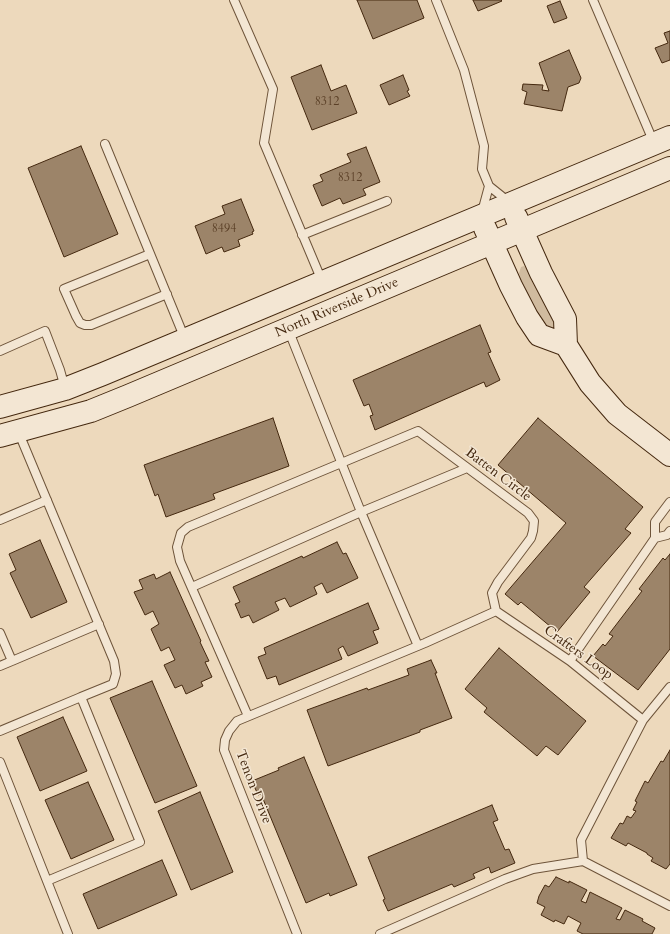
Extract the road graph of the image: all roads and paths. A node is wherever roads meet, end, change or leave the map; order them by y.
1 (234, 0) edge
2 (436, 0) edge
3 (593, 0) edge
4 (662, 141) edge
5 (105, 144) dead end
6 (670, 168) edge
7 (489, 186) junction
8 (387, 201) dead end
9 (511, 204) junction
10 (481, 216) junction
11 (522, 231) junction
12 (302, 235) junction
13 (491, 242) junction
14 (150, 254) junction
15 (323, 282) junction
16 (167, 294) junction
17 (288, 328) junction
18 (186, 340) junction
19 (566, 345) junction
20 (0, 351) edge
21 (65, 389) junction
22 (0, 406) edge
23 (9, 434) edge
24 (670, 455) edge
25 (342, 463) junction
26 (467, 468) junction
27 (47, 500) junction
28 (670, 502) edge
29 (361, 512) junction
30 (0, 520) edge
31 (670, 531) edge
32 (655, 538) junction
33 (192, 587) junction
34 (496, 611) junction
35 (99, 624) junction
36 (0, 633) edge
37 (418, 646) junction
38 (12, 661) junction
39 (570, 661) junction
40 (0, 666) edge
41 (670, 687) edge
42 (81, 697) junction
43 (248, 716) junction
44 (643, 720) junction
45 (0, 731) edge
46 (0, 762) edge
47 (583, 861) junction
48 (47, 881) junction
49 (670, 906) edge
50 (68, 934) edge
51 (297, 934) edge
52 (380, 934) edge

1 - 12 lane
2 - 7 lane
3 - 4 lane
4 - 9 main road, North Riverside Drive
5 - 14 lane
6 - 11 main road, North Riverside Drive
7 - 9 lane
7 - 10 lane
8 - 12 lane
9 - 10 main road, North Riverside Drive
9 - 11 main road
10 - 13 main road
10 - 15 main road, North Riverside Drive
11 - 13 main road, North Riverside Drive
11 - 19 main road
12 - 15 lane
13 - 17 main road, North Riverside Drive
13 - 19 main road
14 - 16 lane
14 - 16 lane
15 - 18 main road, North Riverside Drive
16 - 18 lane
17 - 23 main road, North Riverside Drive
17 - 25 lane
18 - 21 main road, North Riverside Drive
19 - 24 main road
20 - 21 lane
21 - 22 main road, North Riverside Drive
23 - 27 lane
25 - 26 lane, Batten Circle
25 - 29 lane
25 - 33 lane, Batten Circle
26 - 29 lane
26 - 34 lane, Batten Circle
27 - 30 lane
27 - 35 lane
28 - 32 lane
29 - 33 lane
29 - 37 lane
31 - 32 lane
32 - 39 lane
33 - 43 lane
34 - 37 lane
34 - 39 lane, Crafters Loop
35 - 38 lane
35 - 42 lane
36 - 38 lane
37 - 43 lane
38 - 40 lane
39 - 44 lane, Crafters Loop
41 - 44 lane
42 - 45 lane
42 - 48 lane
43 - 51 lane, Tenon Drive
44 - 47 lane
46 - 48 lane
47 - 49 lane
47 - 52 lane
48 - 50 lane

